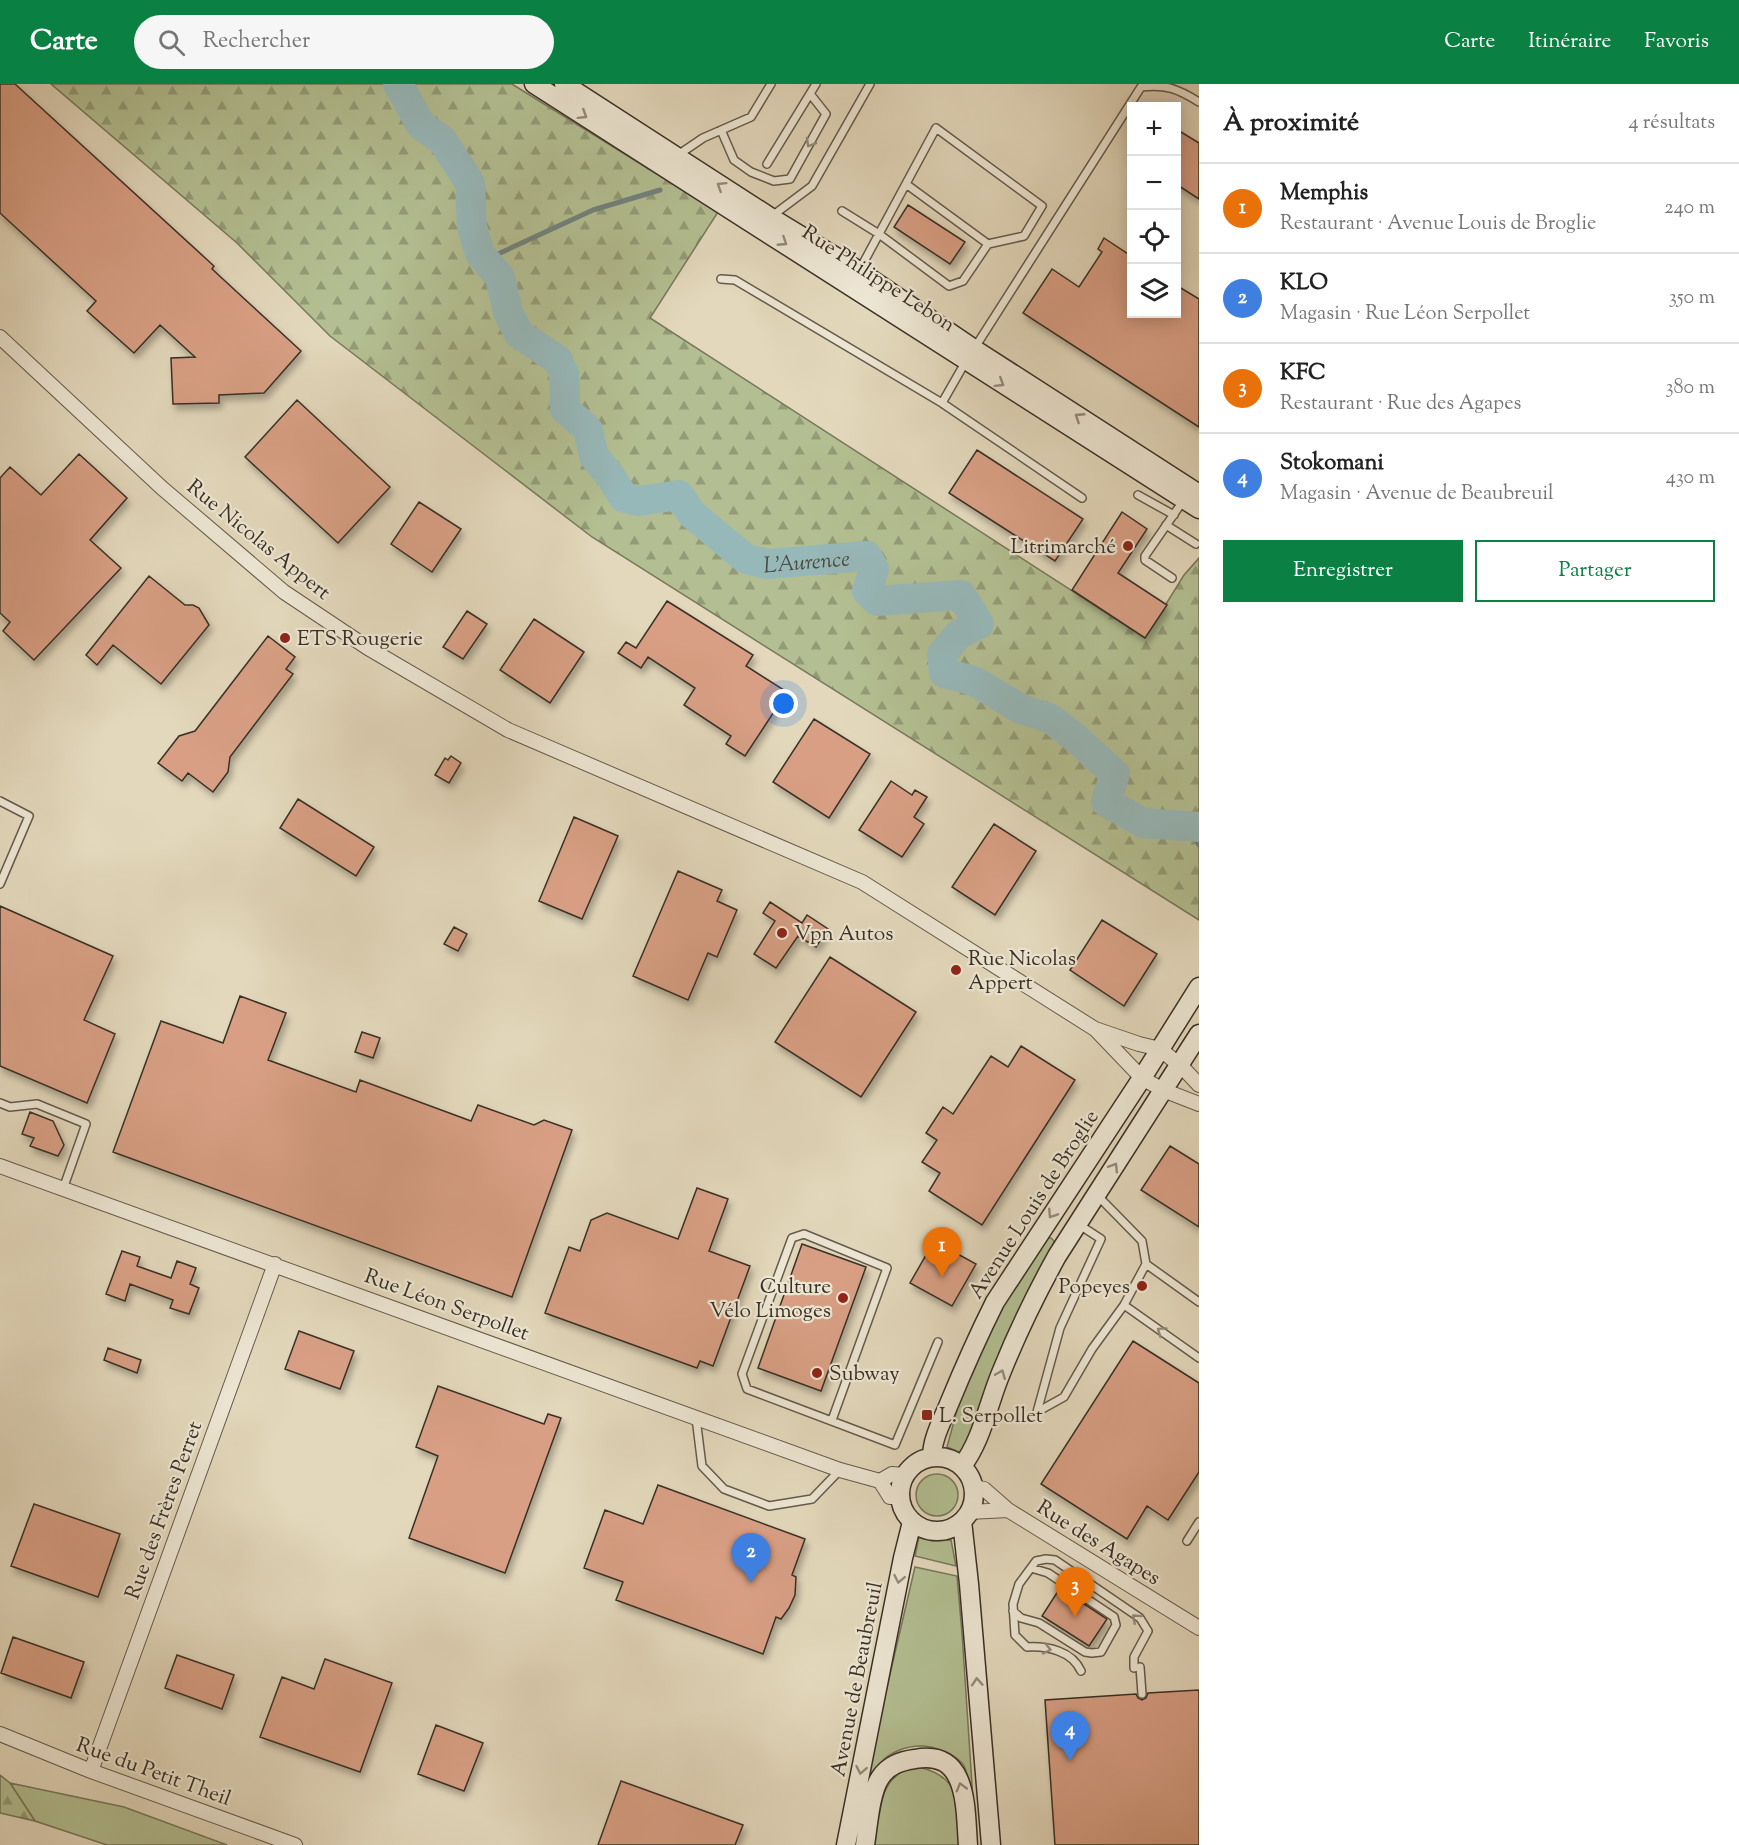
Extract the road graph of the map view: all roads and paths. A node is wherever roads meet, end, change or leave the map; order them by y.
1 (534, 84) edge
2 (564, 84) edge
3 (771, 84) edge
4 (816, 84) edge
5 (870, 84) edge
6 (811, 95) junction
7 (1199, 102) edge
8 (721, 130) junction
9 (671, 162) junction
10 (767, 164) dead end
11 (906, 184) junction
12 (842, 211) dead end
13 (764, 222) junction
14 (879, 234) junction
15 (988, 244) junction
16 (855, 278) junction
17 (721, 279) dead end
18 (0, 337) edge
19 (970, 355) junction
20 (942, 404) junction
21 (1138, 495) dead end
22 (1082, 498) dead end
23 (1189, 501) edge
24 (1166, 525) junction
25 (1196, 544) dead end
26 (1172, 578) dead end
27 (0, 801) edge
28 (0, 884) edge
29 (1199, 987) edge
30 (1095, 1029) junction
31 (1199, 1034) edge
32 (1160, 1048) junction
33 (1180, 1064) junction
34 (1142, 1078) junction
35 (1199, 1085) edge
36 (1163, 1090) junction
37 (0, 1103) edge
38 (1199, 1104) edge
39 (0, 1166) edge
40 (63, 1189) junction
41 (1097, 1194) junction
42 (1078, 1224) junction
43 (275, 1264) junction
44 (1146, 1264) junction
45 (1199, 1302) edge
46 (1124, 1305) junction
47 (938, 1342) dead end
48 (1199, 1358) edge
49 (696, 1418) junction
50 (832, 1420) junction
51 (932, 1457) junction
52 (962, 1466) junction
53 (840, 1470) junction
54 (905, 1475) junction
55 (880, 1481) junction
56 (973, 1487) junction
57 (901, 1497) junction
58 (1008, 1510) junction
59 (966, 1516) junction
60 (912, 1522) junction
61 (1199, 1522) edge
62 (1187, 1540) dead end
63 (1031, 1569) junction
64 (1013, 1611) junction
65 (1199, 1628) edge
66 (1081, 1671) dead end
67 (1142, 1694) dead end
68 (980, 1719) junction
69 (0, 1734) edge
70 (91, 1771) junction
71 (295, 1845) edge
72 (846, 1845) edge
73 (865, 1845) edge
74 (968, 1845) edge
75 (982, 1845) edge
76 (991, 1845) edge

1 -> 9 main road, Rue Philippe Lebon
2 - 9 main road, Rue Philippe Lebon
3 - 8 lane
4 - 6 lane
5 - 13 lane
6 -> 8 lane
6 - 10 lane
7 - 19 lane
8 - 9 lane
9 - 13 main road, Rue Philippe Lebon
11 - 14 lane
11 - 15 lane
11 - 15 lane
12 - 14 lane
13 - 16 main road, Rue Philippe Lebon
14 - 15 lane
14 - 16 lane
16 - 19 main road, Rue Philippe Lebon
17 - 20 lane
18 - 30 street, Rue Nicolas Appert
19 - 20 lane
19 - 23 main road, Rue Philippe Lebon
20 - 22 lane
21 - 23 lane
23 - 24 lane
24 - 25 lane
24 - 26 lane
27 - 28 lane
29 - 32 main road, Avenue Louis de Broglie
30 - 32 street, Rue Nicolas Appert
30 - 34 street, Rue Nicolas Appert
31 - 33 main road
32 - 33 street
32 - 34 main road, Avenue Louis de Broglie
33 - 35 street
33 - 36 main road
34 - 36 street, Rue Nicolas Appert
34 -> 51 main road, Avenue Louis de Broglie
36 - 38 street, Rue Nicolas Appert
41 -> 36 main road
37 - 40 lane
39 - 40 street, Rue Léon Serpollet
40 - 43 street, Rue Léon Serpollet
41 - 42 main road
41 - 44 lane
42 - 46 lane
52 -> 42 main road
43 - 49 street, Rue Léon Serpollet
43 - 70 street, Rue des Frères Perret
44 - 45 lane
44 - 46 lane
48 -> 46 lane
47 - 50 lane
49 - 53 street, Rue Léon Serpollet
49 - 53 lane
50 - 50 lane
51 - 52 main road
51 - 54 main road
52 - 56 main road
53 - 55 street, Rue Léon Serpollet
54 - 55 street, Rue Léon Serpollet
54 - 57 main road
55 - 57 street, Rue Léon Serpollet
56 - 58 street, Rue des Agapes
56 - 59 main road
57 - 60 main road
58 - 59 street, Rue des Agapes
58 - 65 street, Rue des Agapes
59 - 60 main road
68 -> 59 main road
60 -> 72 main road, Avenue de Beaubreuil
61 - 62 lane
63 - 64 lane
63 - 64 lane
67 -> 63 lane
64 -> 66 lane
68 - 75 main road
68 - 76 main road
69 - 70 street, Rue du Petit Theil
70 - 71 street, Rue du Petit Theil
74 -> 73 main road

